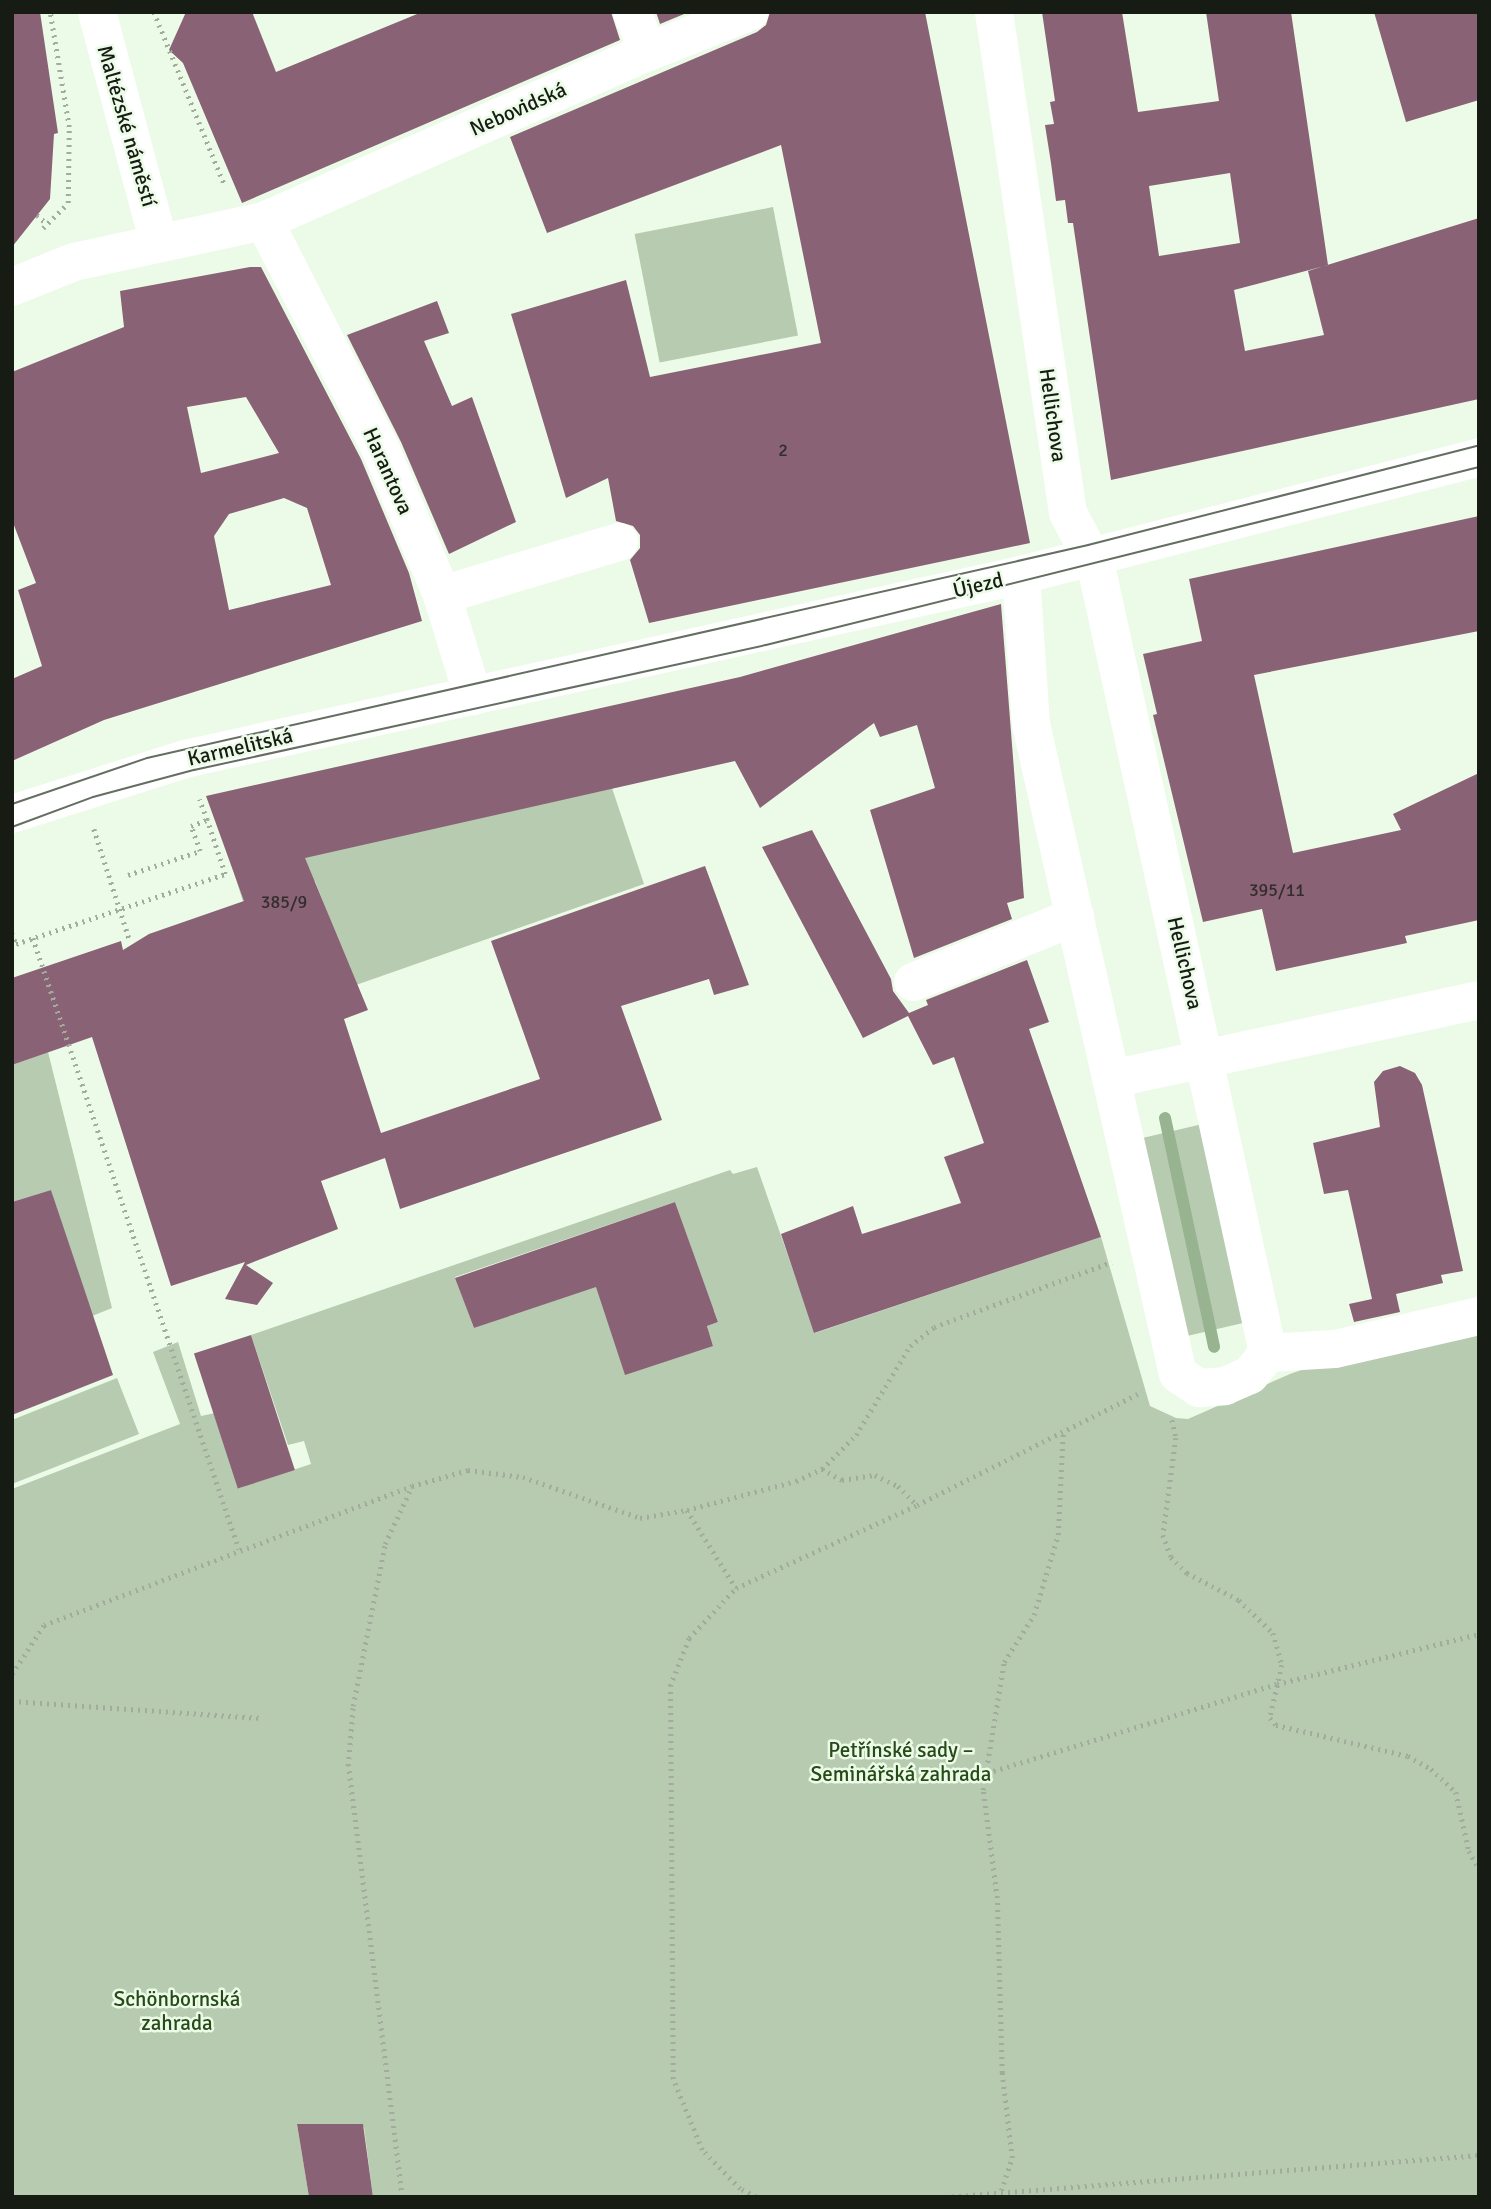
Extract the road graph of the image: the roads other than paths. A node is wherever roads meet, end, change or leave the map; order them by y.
1 (97, 12) edge
2 (632, 12) edge
3 (749, 12) edge
4 (994, 12) edge
5 (648, 52) junction
6 (265, 220) junction
7 (158, 240) junction
8 (12, 287) edge
9 (1479, 457) edge
10 (620, 542) dead end
11 (1093, 555) junction
12 (1021, 575) junction
13 (442, 595) junction
14 (472, 696) junction
15 (12, 814) edge
16 (1075, 917) junction
17 (913, 982) dead end
18 (1479, 1000) edge
19 (1207, 1058) junction
20 (1111, 1079) junction
21 (1479, 1316) edge
22 (1268, 1353) junction

1 - 7 street, Maltézské náměstí
2 - 5 street
3 - 5 street, Nebovidská
4 - 11 street, Hellichova
5 - 6 street, Nebovidská
6 - 7 street
6 - 13 street, Harantova
7 - 8 street
9 - 11 street, Újezd
10 - 13 street
11 - 12 street, Újezd
11 - 19 street, Hellichova
12 - 14 street, Újezd
12 - 16 street
13 - 14 street, Harantova
14 - 15 street, Karmelitská
16 - 17 street
16 - 20 street
18 - 19 street
19 - 20 street
19 - 22 street, Hellichova
20 - 22 street
21 - 22 street

